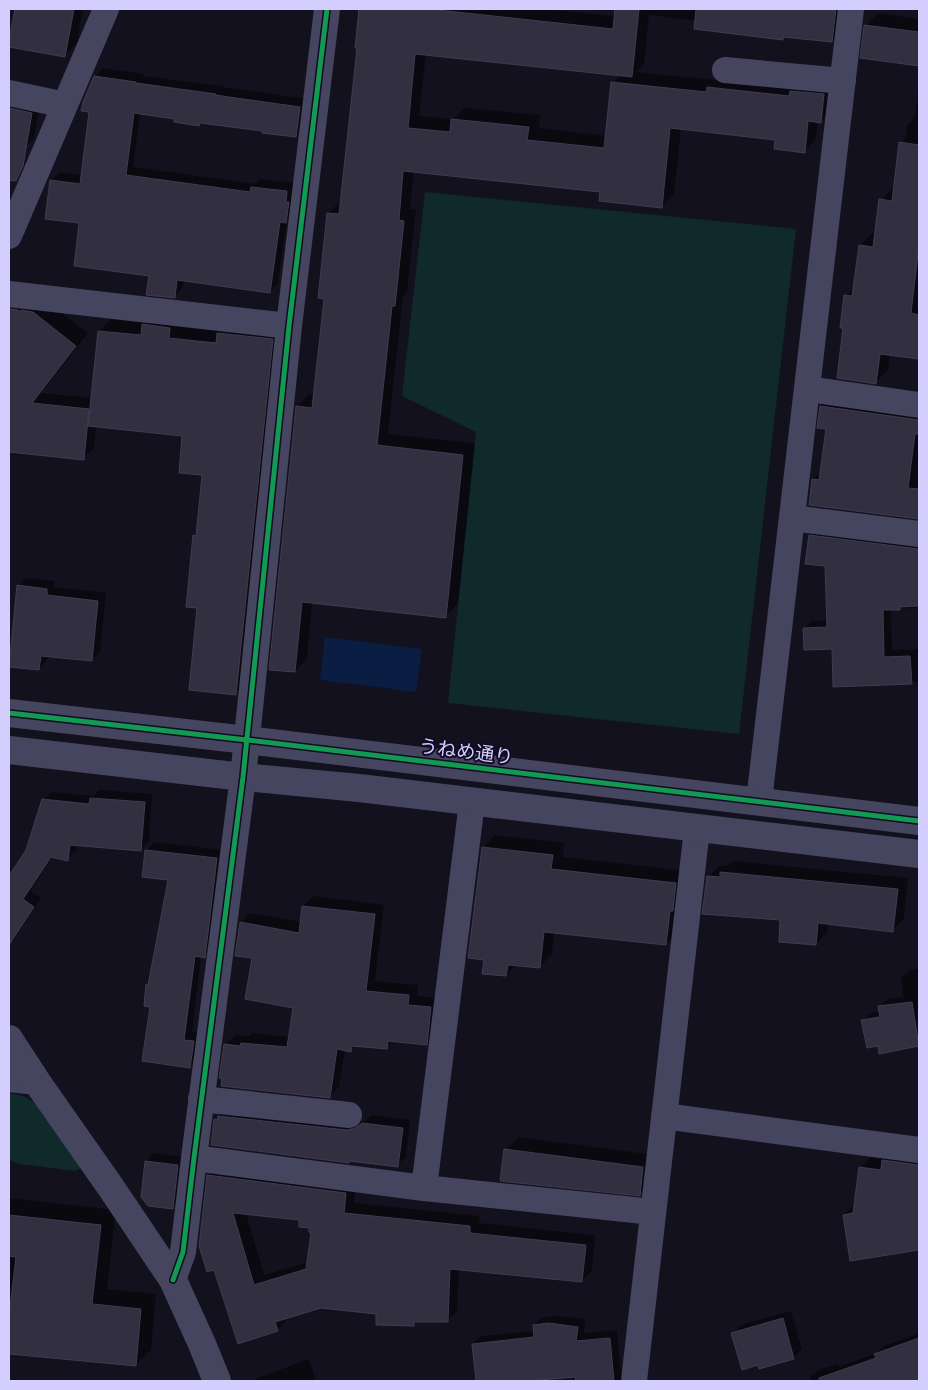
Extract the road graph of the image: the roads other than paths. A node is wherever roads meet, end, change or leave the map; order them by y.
1 (106, 9) edge
2 (327, 9) edge
3 (851, 9) edge
4 (725, 70) dead end
5 (843, 81) junction
6 (9, 93) edge
7 (65, 105) junction
8 (9, 236) edge
9 (9, 294) edge
10 (289, 326) junction
11 (808, 389) junction
12 (919, 405) edge
13 (792, 518) junction
14 (919, 534) edge
15 (9, 712) edge
16 (247, 740) junction
17 (9, 750) edge
18 (243, 777) junction
19 (759, 801) junction
20 (472, 802) junction
21 (919, 821) edge
22 (697, 828) junction
23 (919, 854) edge
24 (9, 1039) edge
25 (9, 1079) edge
26 (37, 1082) junction
27 (201, 1099) junction
28 (348, 1115) dead end
29 (664, 1116) junction
30 (919, 1150) edge
31 (194, 1158) junction
32 (424, 1188) junction
33 (653, 1212) junction
34 (173, 1280) junction
35 (217, 1381) edge
36 (634, 1381) edge

1 - 7 street
2 - 10 street
3 - 5 street
4 - 5 street
5 - 11 street
6 - 7 street
7 - 8 street
9 - 10 street
10 - 16 street
11 - 12 street
11 - 13 street
13 - 14 street
13 - 19 street
15 - 16 street, うねめ通り
16 - 18 street
16 - 19 street, うねめ通り
17 - 18 street
18 - 20 street
18 - 27 street
19 - 21 street, うねめ通り
20 - 22 street
20 - 32 street
22 - 23 street
22 - 29 street
24 - 26 street
25 - 26 street
26 - 34 street
27 - 28 street
27 - 31 street
29 - 30 street
29 - 33 street
31 - 32 street
31 - 34 street
32 - 33 street
33 - 36 street
34 - 35 street

